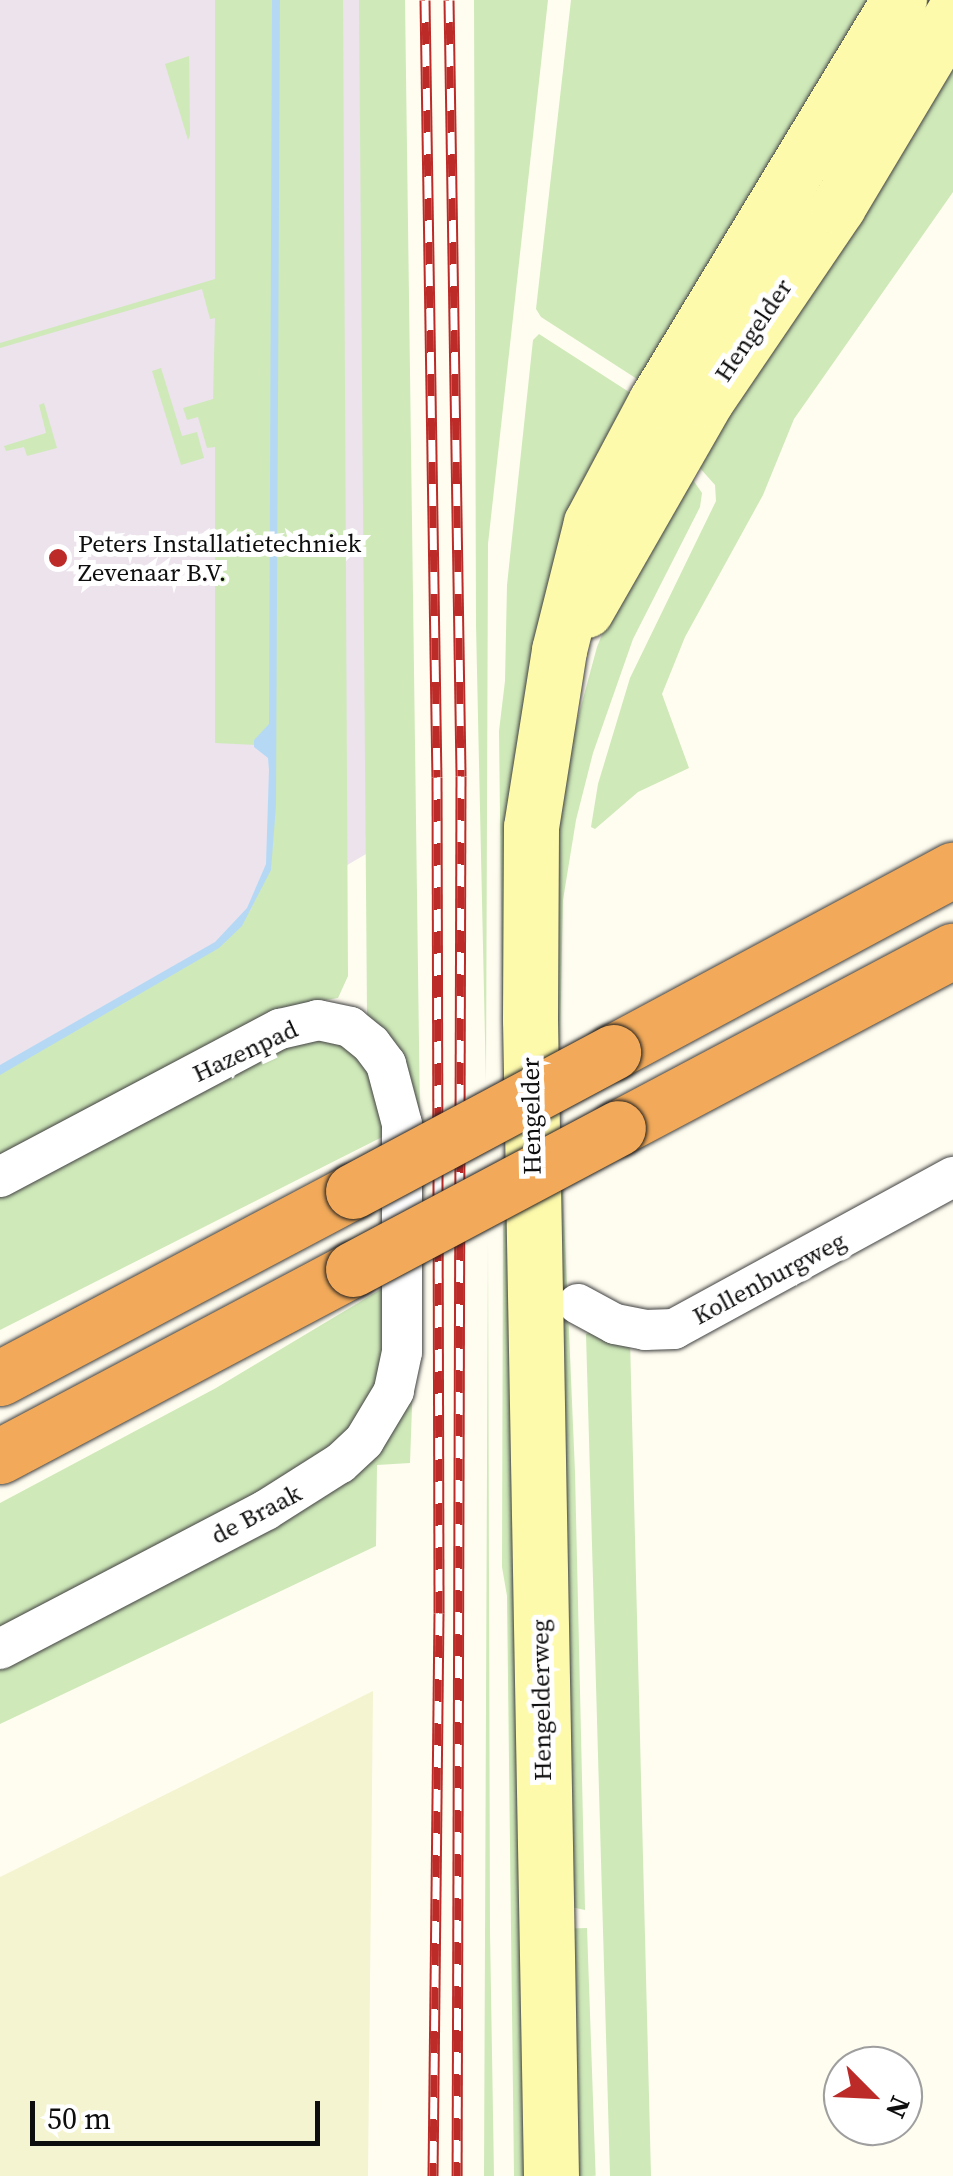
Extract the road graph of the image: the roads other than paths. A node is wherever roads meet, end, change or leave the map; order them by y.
1 (899, 0) edge
2 (953, 14) edge
3 (559, 650) junction
4 (953, 870) edge
5 (953, 951) edge
6 (0, 1177) edge
7 (953, 1177) edge
8 (534, 1225) joint
9 (404, 1292) joint
10 (578, 1304) dead end
11 (0, 1378) edge
12 (0, 1456) edge
13 (0, 1649) edge
14 (552, 2176) edge

1 - 3 main road, Hengelder
2 - 3 main road, Hengelder
3 - 8 main road, Hengelder
4 - 11 highway, bridge
5 - 12 highway, bridge
6 - 9 street, Hazenpad
7 - 10 street, Kollenburgweg
8 - 14 main road, Hengelderweg
9 - 13 street, de Braak

